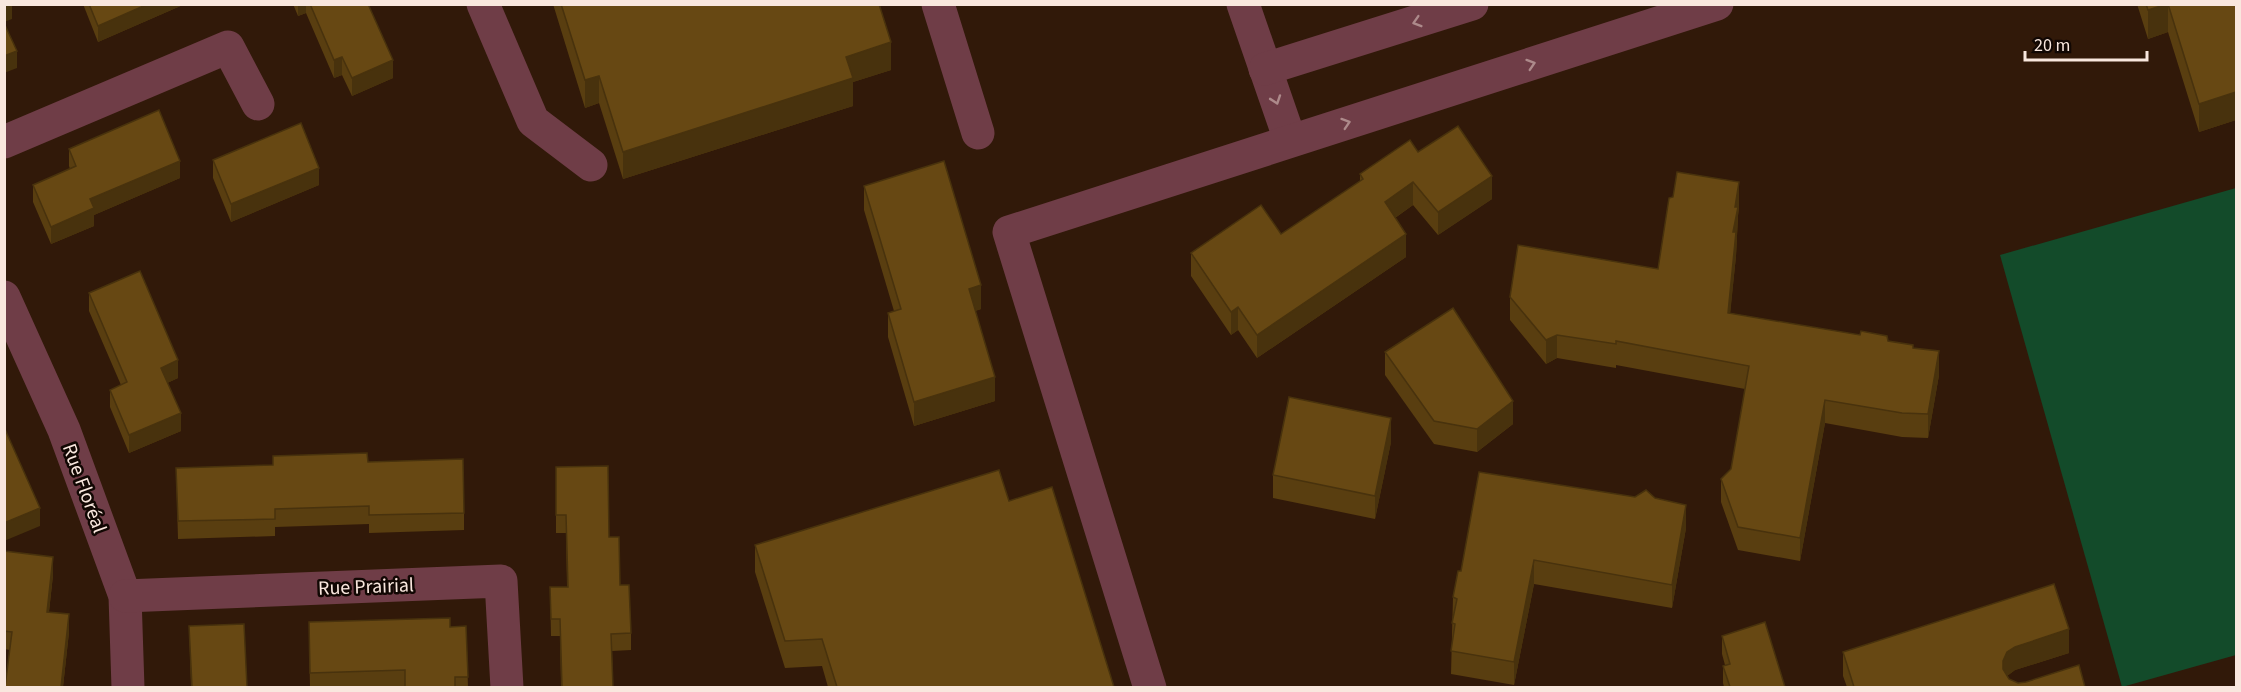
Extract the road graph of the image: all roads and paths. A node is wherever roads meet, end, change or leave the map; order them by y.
1 (483, 4) edge
2 (938, 4) edge
3 (1243, 4) edge
4 (1472, 4) edge
5 (1717, 4) edge
6 (1265, 69) junction
7 (258, 104) dead end
8 (978, 133) dead end
9 (1290, 140) junction
10 (4, 142) edge
11 (591, 165) dead end
12 (4, 297) edge
13 (125, 596) junction
14 (128, 687) edge
15 (507, 687) edge
16 (1150, 687) edge

1 - 11 street
2 - 8 street
3 - 6 street
4 -> 6 street
9 -> 5 street
6 -> 9 street
7 - 10 street
9 - 16 street
12 - 13 street, Rue Floréal
13 - 14 street, Rue Floréal
13 - 15 street, Rue Prairial

